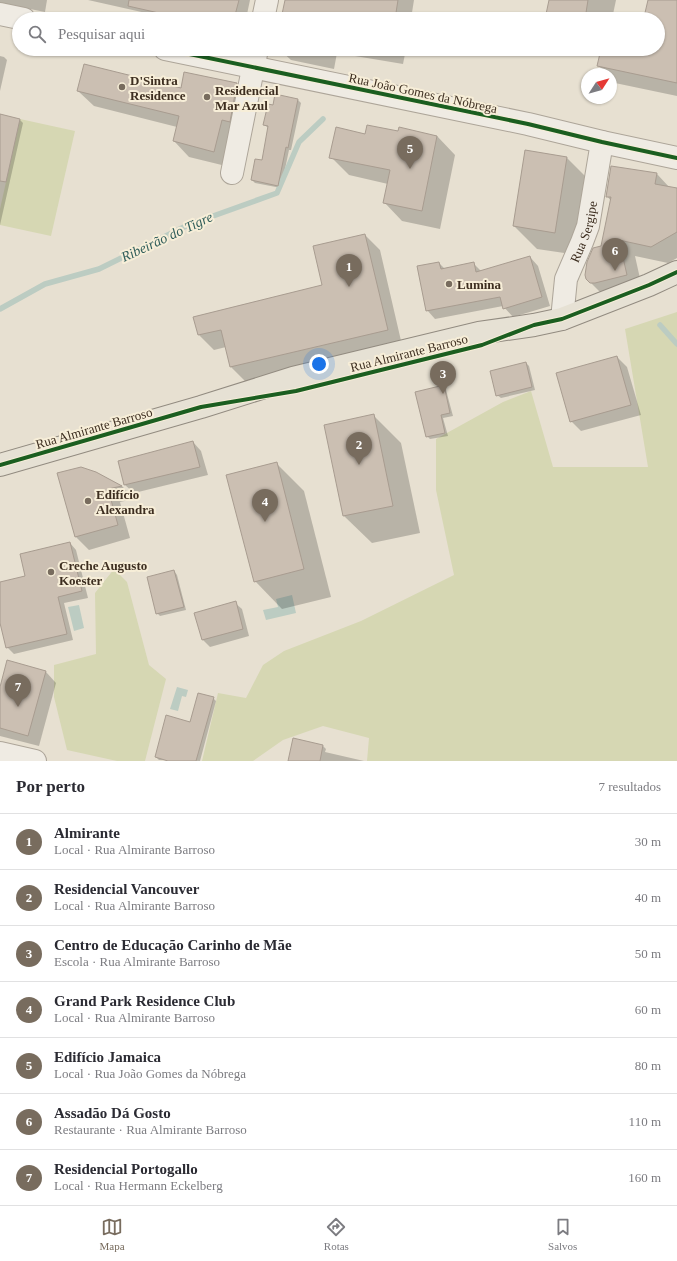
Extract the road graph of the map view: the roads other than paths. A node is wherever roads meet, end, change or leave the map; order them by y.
1 (267, 0) edge
2 (264, 12) edge
3 (0, 14) edge
4 (12, 16) edge
5 (235, 56) edge
6 (255, 58) edge
7 (602, 142) junction
8 (677, 158) edge
9 (232, 173) dead end
10 (677, 272) edge
11 (562, 318) junction
12 (0, 465) edge
13 (0, 753) edge
14 (35, 761) edge

1 - 2 street
3 - 4 street
5 - 6 street, Rua João Gomes da Nóbrega
6 - 7 street, Rua João Gomes da Nóbrega
6 - 9 street
7 - 8 street, Rua João Gomes da Nóbrega
7 - 11 street, Rua Sergipe
10 - 11 main road, Rua Almirante Barroso
11 - 12 main road, Rua Almirante Barroso
13 - 14 street

